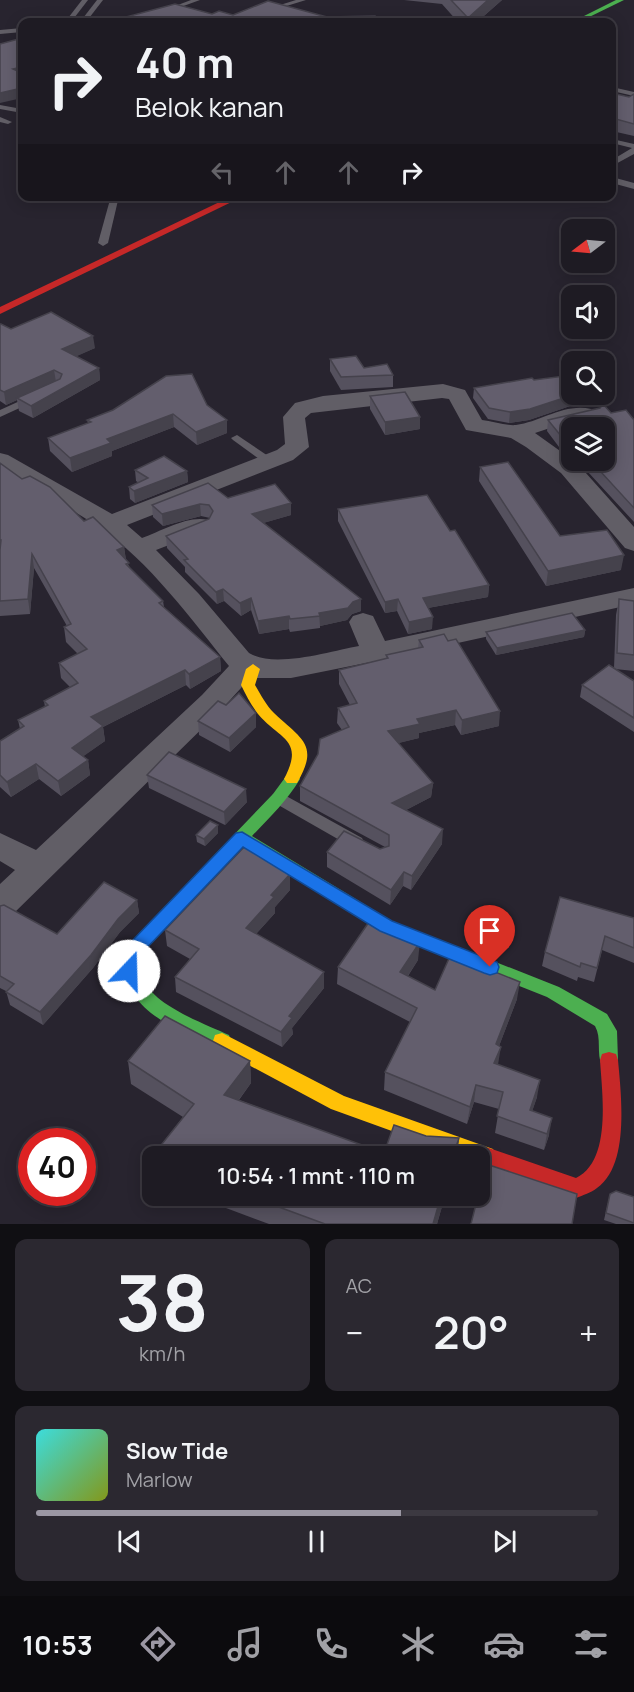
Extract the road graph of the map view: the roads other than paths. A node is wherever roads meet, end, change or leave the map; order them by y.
1 (85, 0) edge
2 (100, 0) edge
3 (197, 0) edge
4 (303, 0) edge
5 (621, 0) edge
6 (634, 5) edge
7 (169, 10) junction
8 (263, 11) edge
9 (178, 13) edge
10 (71, 18) edge
11 (86, 18) edge
12 (136, 18) edge
13 (584, 18) edge
14 (607, 18) edge
15 (18, 30) edge
16 (0, 32) edge
17 (18, 37) edge
18 (0, 39) edge
19 (616, 90) edge
20 (634, 94) edge
21 (0, 107) edge
22 (18, 110) edge
23 (616, 142) edge
24 (634, 148) edge
25 (616, 161) edge
26 (616, 181) edge
27 (634, 186) edge
28 (114, 201) edge
29 (230, 201) edge
30 (123, 234) dead end
31 (103, 243) junction
32 (110, 259) junction
33 (0, 311) edge
34 (47, 392) edge
35 (590, 412) edge
36 (0, 414) edge
37 (517, 432) junction
38 (237, 438) dead end
39 (0, 460) edge
40 (270, 462) junction
41 (110, 523) junction
42 (200, 524) edge
43 (634, 543) edge
44 (139, 548) junction
45 (634, 596) edge
46 (363, 622) dead end
47 (376, 652) junction
48 (250, 667) junction
49 (279, 798) junction
50 (242, 838) junction
51 (0, 846) edge
52 (370, 850) edge
53 (38, 867) junction
54 (0, 905) edge

1 - 10 lane
2 - 11 lane
3 - 7 lane
4 - 8 lane
5 - 13 main road
6 - 14 main road
7 - 9 lane
7 - 12 lane
15 - 16 lane
17 - 18 lane
19 - 20 lane
21 - 22 lane
23 - 24 lane
24 - 25 lane
26 - 27 lane
28 - 31 lane
29 - 32 main road
30 - 31 main road
31 - 32 main road
32 - 33 main road
34 - 36 lane
35 - 37 street
37 - 40 street
37 - 43 street
38 - 40 lane
39 - 41 street
40 - 41 street
41 - 44 street
42 - 44 street
44 - 48 street
45 - 47 street
46 - 47 street
47 - 48 street
48 - 49 main road
48 - 53 street
49 - 50 main road
49 - 52 lane
50 - 50 main road
51 - 53 street
53 - 54 street

